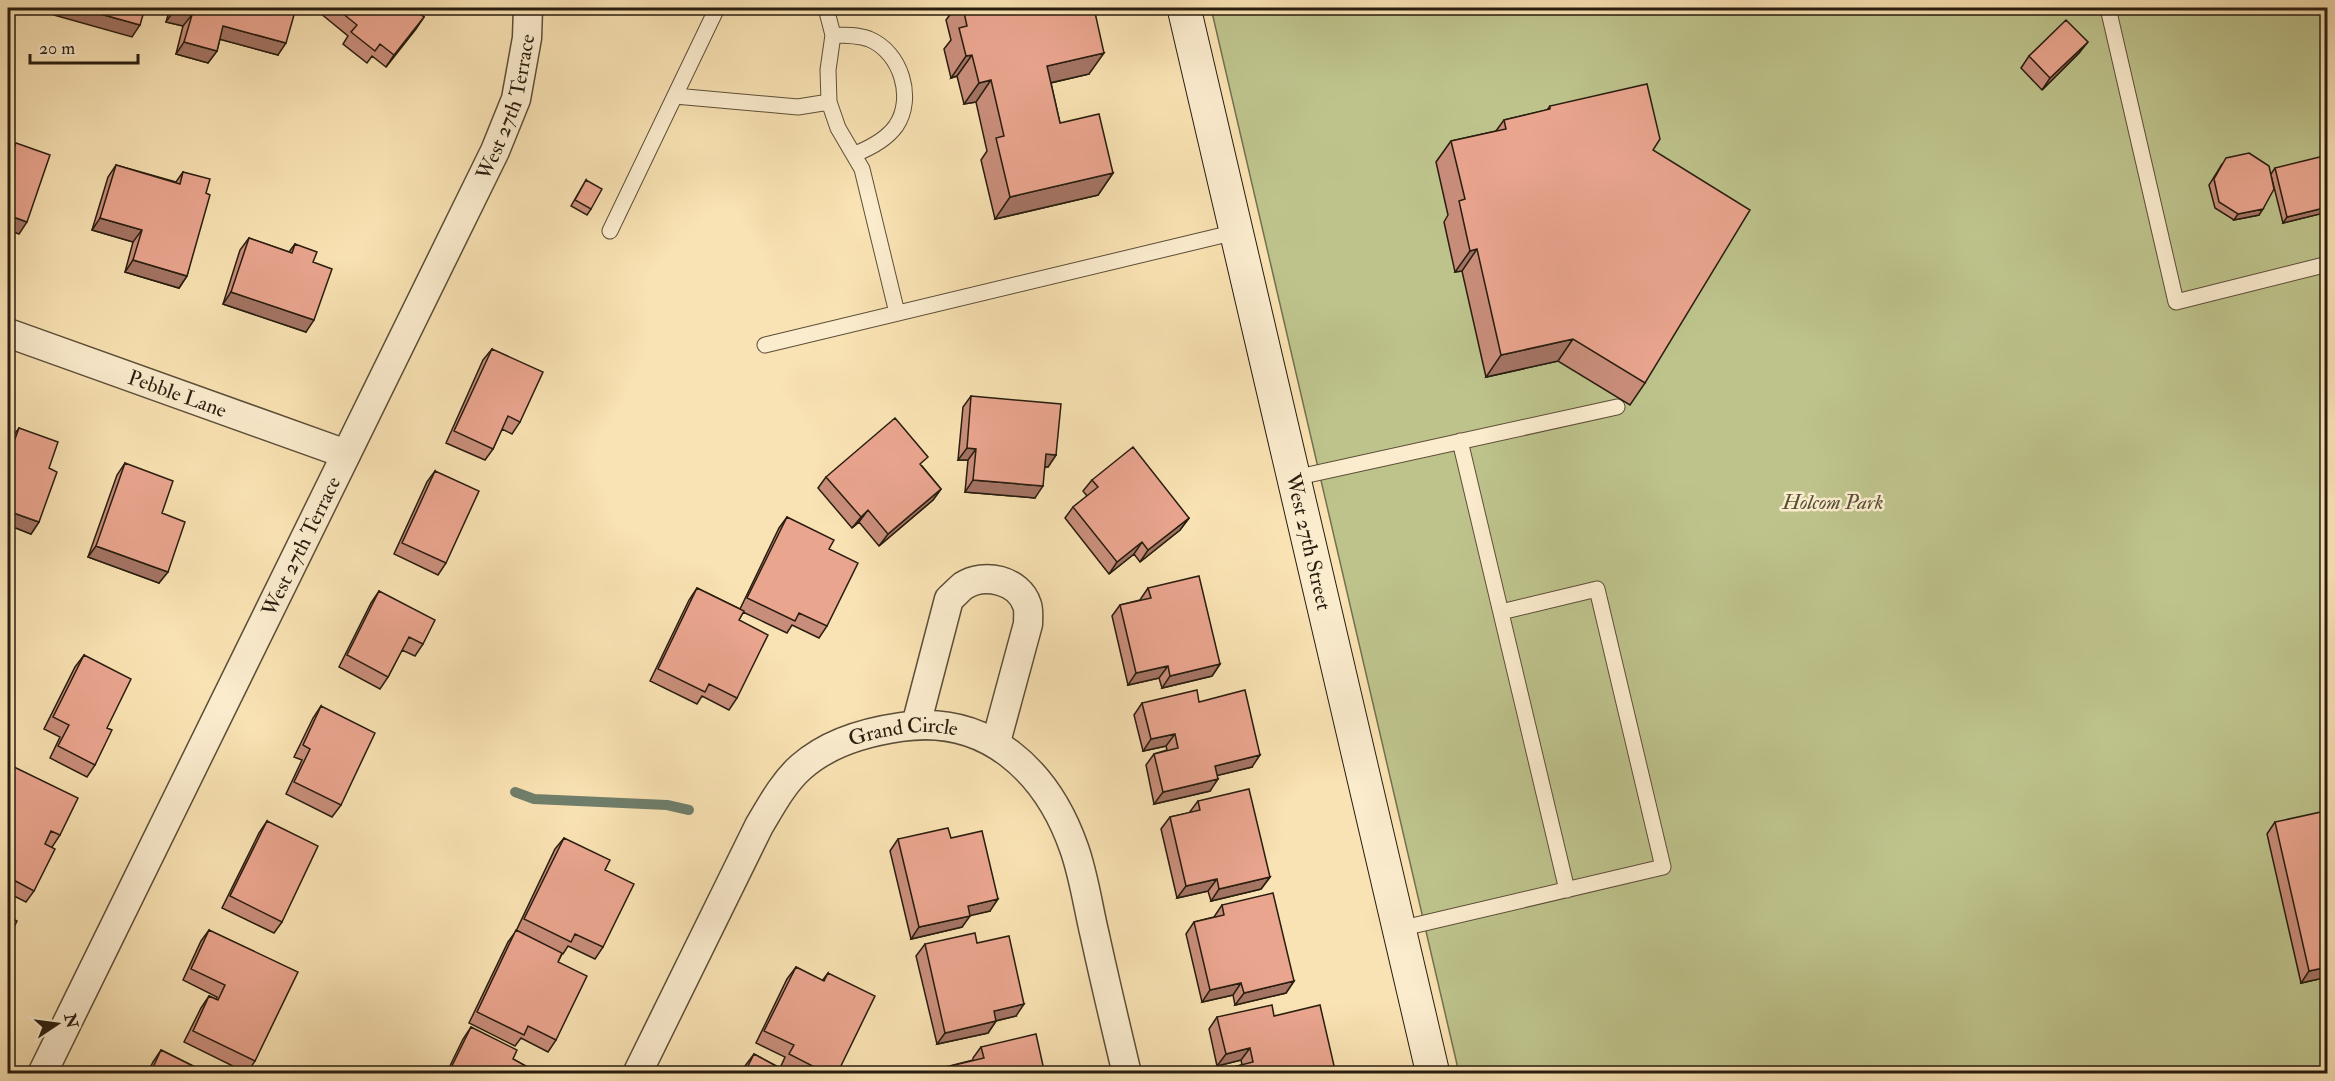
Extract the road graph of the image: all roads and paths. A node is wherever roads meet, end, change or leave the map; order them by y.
1 (528, 8) edge
2 (717, 8) edge
3 (826, 8) edge
4 (1184, 8) edge
5 (2108, 8) edge
6 (832, 35) junction
7 (675, 96) junction
8 (829, 102) junction
9 (855, 154) junction
10 (610, 231) dead end
11 (1236, 232) junction
12 (2328, 264) edge
13 (897, 313) junction
14 (8, 333) edge
15 (765, 345) dead end
16 (1617, 407) dead end
17 (1460, 441) junction
18 (346, 454) junction
19 (1293, 478) junction
20 (1501, 612) junction
21 (916, 725) junction
22 (996, 742) junction
23 (1568, 890) junction
24 (1399, 929) junction
25 (42, 1074) edge
26 (637, 1074) edge
27 (1127, 1074) edge
28 (1433, 1074) edge

1 - 18 street, West 27th Terrace
2 - 7 lane
3 - 6 lane
4 - 11 street, West 27th Street
5 - 12 lane
6 - 8 lane
6 - 9 lane
7 - 8 lane
7 - 10 lane
8 - 9 lane
9 - 13 lane
11 - 13 lane
11 - 19 street, West 27th Street
13 - 15 lane
14 - 18 street, Pebble Lane
16 - 17 lane
17 - 19 lane
17 - 20 lane
18 - 25 street, West 27th Terrace
19 - 24 street, West 27th Street
20 - 23 lane
20 - 23 lane
21 - 22 street, Grand Circle
21 - 22 street
21 - 26 street, Grand Circle
22 - 27 street, Grand Circle
23 - 24 lane
24 - 28 street, West 27th Street

